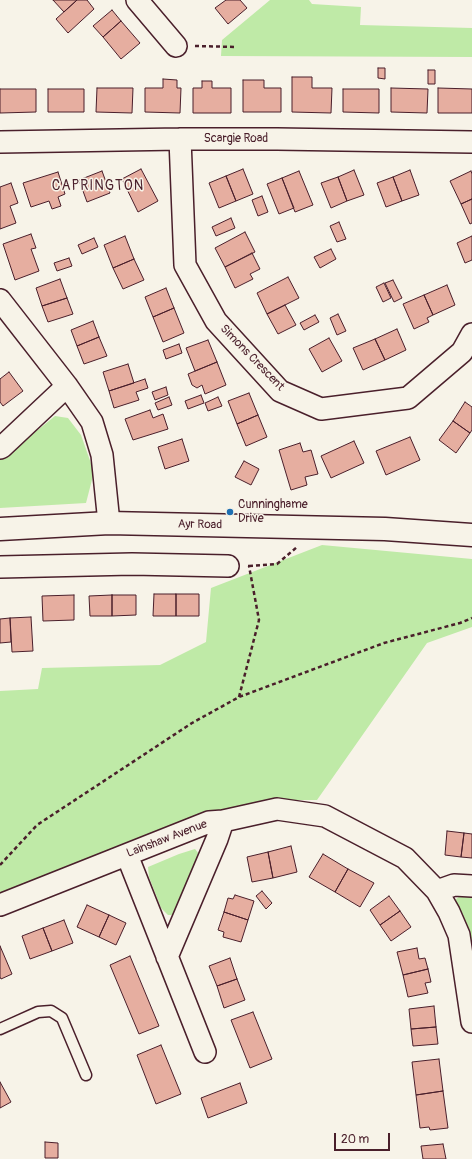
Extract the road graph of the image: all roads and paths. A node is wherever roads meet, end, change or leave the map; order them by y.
1 (137, 0) edge
2 (176, 46) joint
3 (236, 47) dead end
4 (180, 139) junction
5 (0, 142) edge
6 (472, 142) edge
7 (0, 300) edge
8 (472, 334) edge
9 (67, 386) junction
10 (0, 448) edge
11 (109, 523) junction
12 (319, 528) junction
13 (0, 529) edge
14 (472, 535) edge
15 (228, 566) joint
16 (249, 566) junction
17 (0, 568) edge
18 (472, 618) edge
19 (239, 697) junction
20 (223, 821) junction
21 (127, 855) junction
22 (0, 865) edge
23 (472, 886) edge
24 (438, 891) junction
25 (0, 905) edge
26 (167, 956) junction
27 (472, 1022) edge
28 (0, 1029) edge
29 (204, 1052) dead end
30 (86, 1075) dead end

1 - 2 street
2 - 3 path
4 - 5 street, Scargie Road
4 - 6 street, Scargie Road
4 - 8 street, Simons Crescent
7 - 9 street
9 - 10 street
9 - 11 street
11 - 12 main road, Ayr Road
11 - 13 main road, Ayr Road
12 - 14 main road, Ayr Road
12 - 16 path
15 - 16 path
15 - 17 street
16 - 19 path
18 - 19 path
19 - 22 path
20 - 21 street, Lainshaw Avenue
20 - 24 street, Lainshaw Avenue
20 - 26 street
21 - 25 street, Lainshaw Avenue
21 - 26 street
23 - 24 street
24 - 27 street, Lainshaw Avenue
26 - 29 street
28 - 30 lane

